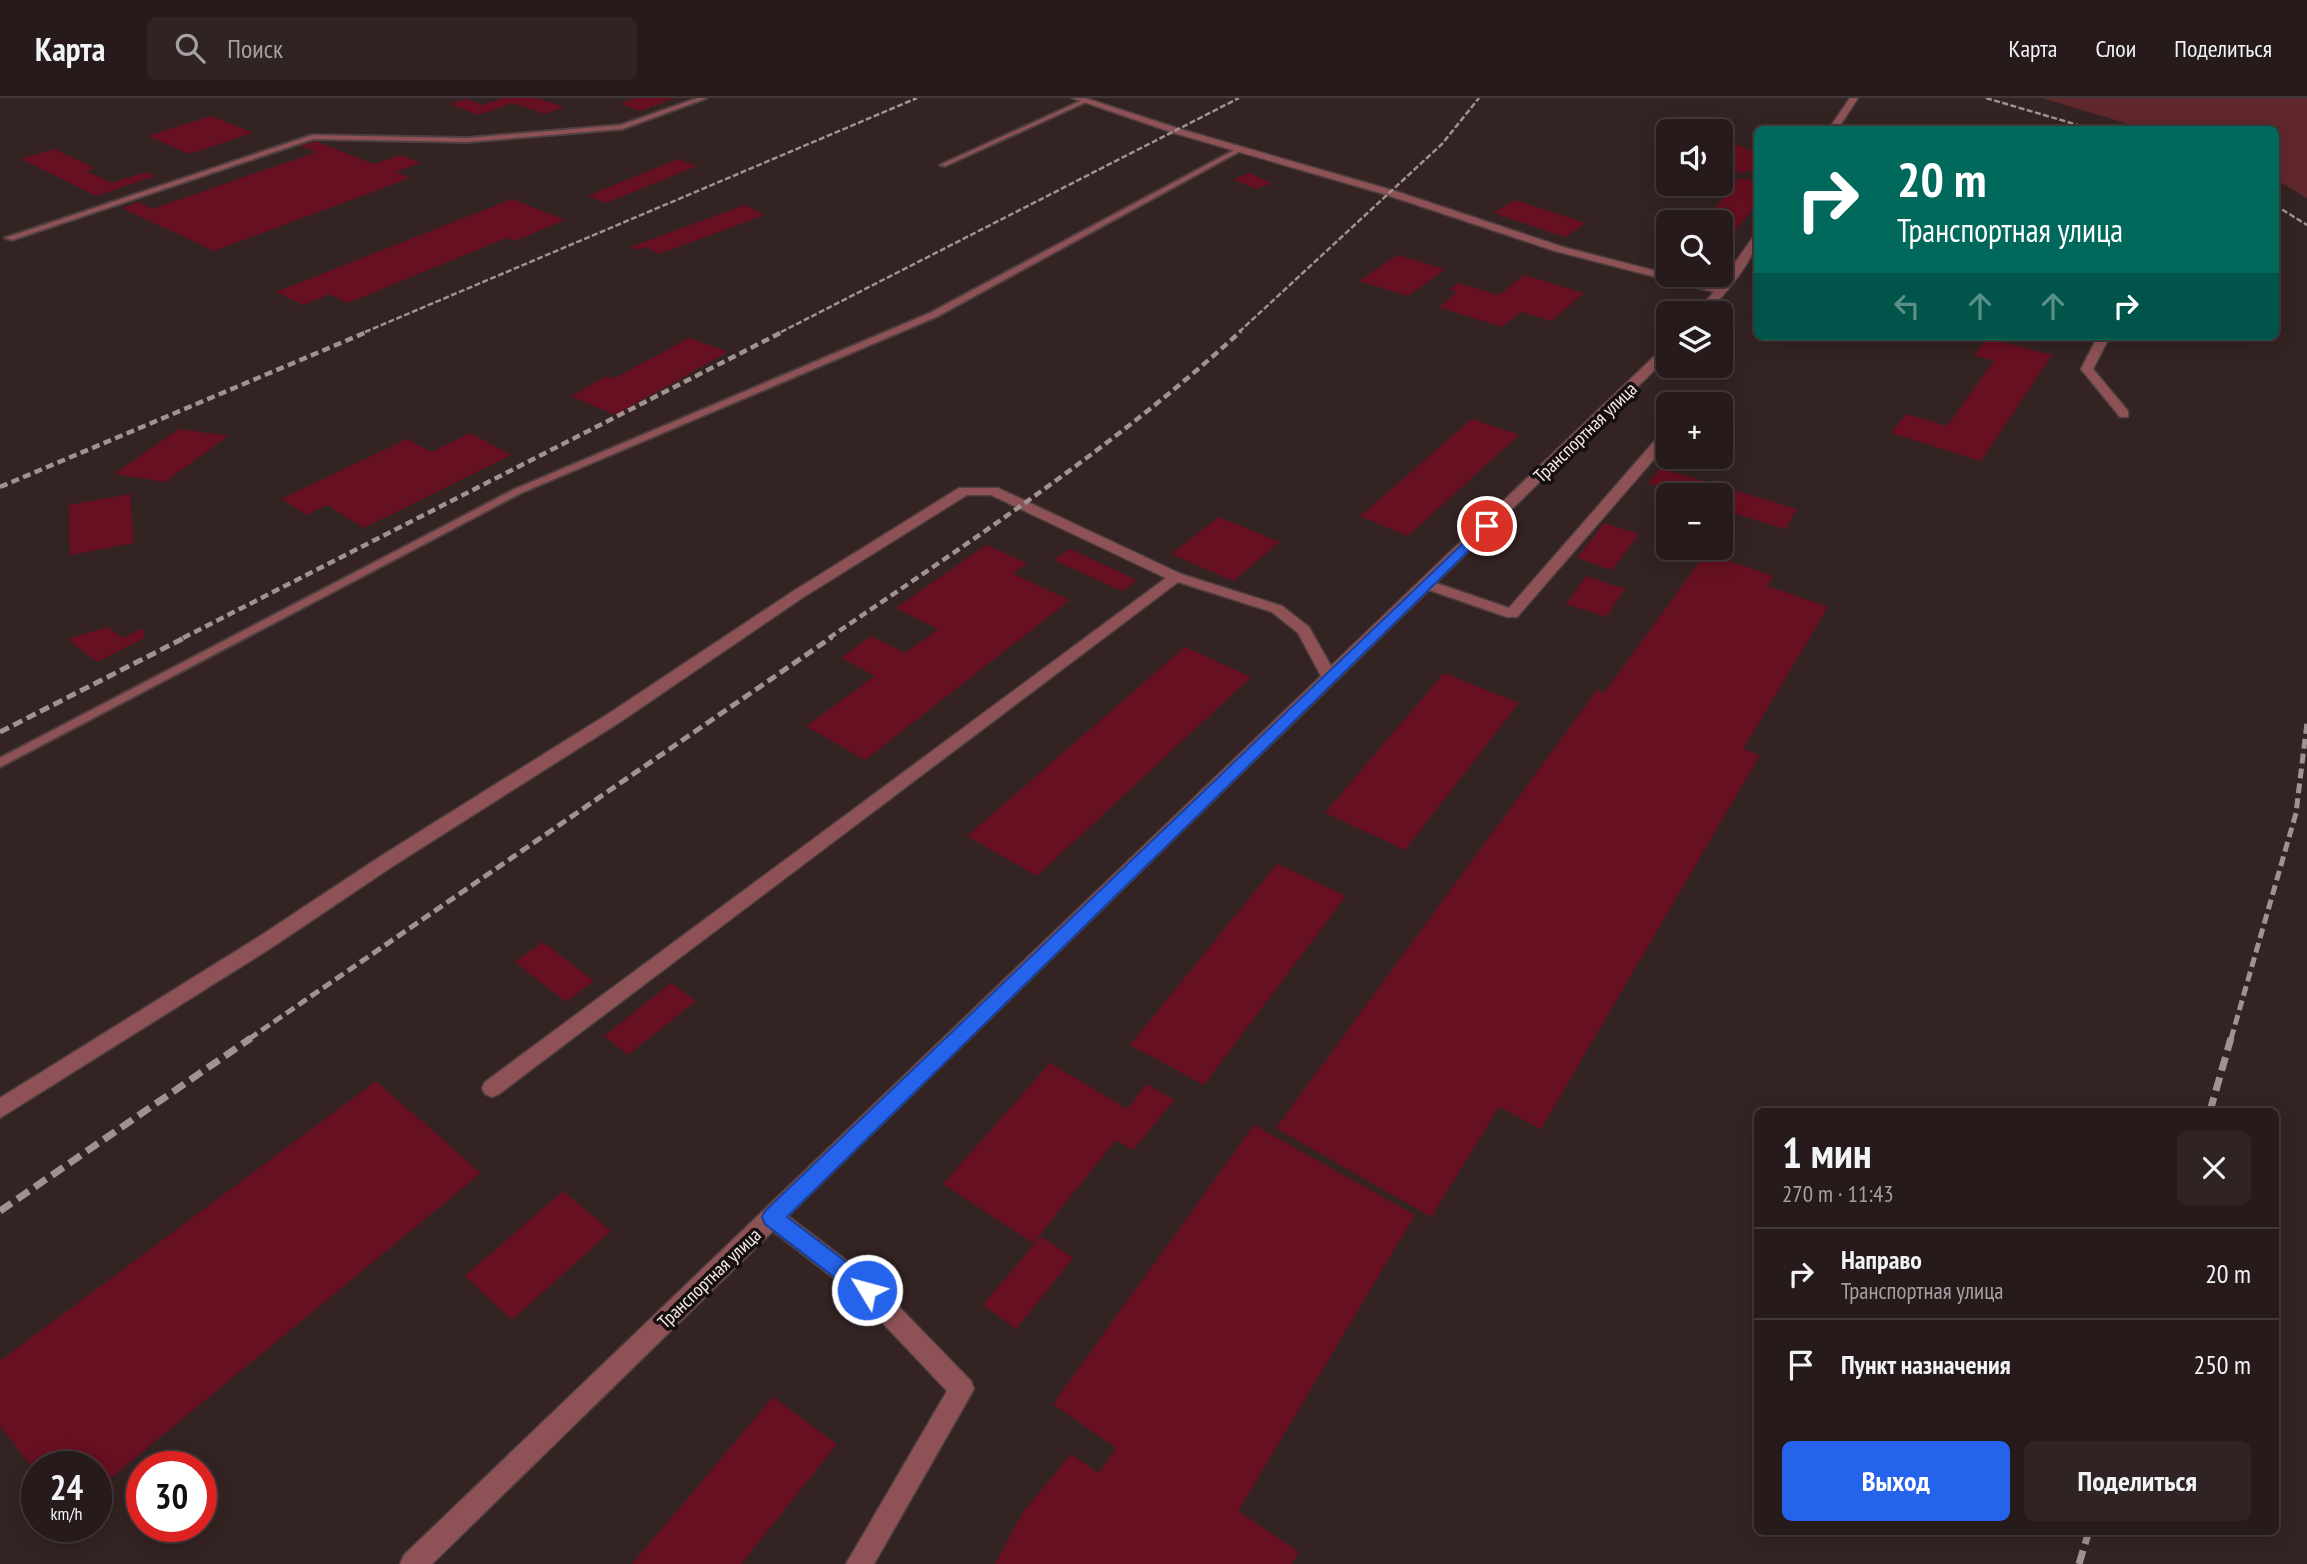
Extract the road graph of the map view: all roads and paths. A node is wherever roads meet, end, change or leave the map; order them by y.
1 (704, 98) edge
2 (1854, 98) edge
3 (1081, 99) edge
4 (1835, 126) edge
5 (1240, 149) junction
6 (943, 165) dead end
7 (9, 238) dead end
8 (1754, 243) edge
9 (1721, 291) junction
10 (1712, 301) edge
11 (2102, 340) edge
12 (1656, 361) edge
13 (2124, 414) dead end
14 (1656, 448) edge
15 (1176, 577) junction
16 (1427, 584) junction
17 (1330, 679) junction
18 (0, 763) edge
19 (492, 1088) dead end
20 (0, 1109) edge
21 (772, 1217) junction
22 (413, 1564) edge
23 (859, 1564) edge

1 - 7 lane
2 - 4 street
3 - 5 street
3 - 6 lane
5 - 9 street
5 - 18 lane
8 - 9 street
9 - 10 street
11 - 13 street
12 - 16 street, Транспортная улица
14 - 16 street
15 - 17 street
15 - 19 street
15 - 20 street
16 - 17 street, Транспортная улица
17 - 21 street, Транспортная улица
21 - 22 street, Транспортная улица
21 - 23 street

